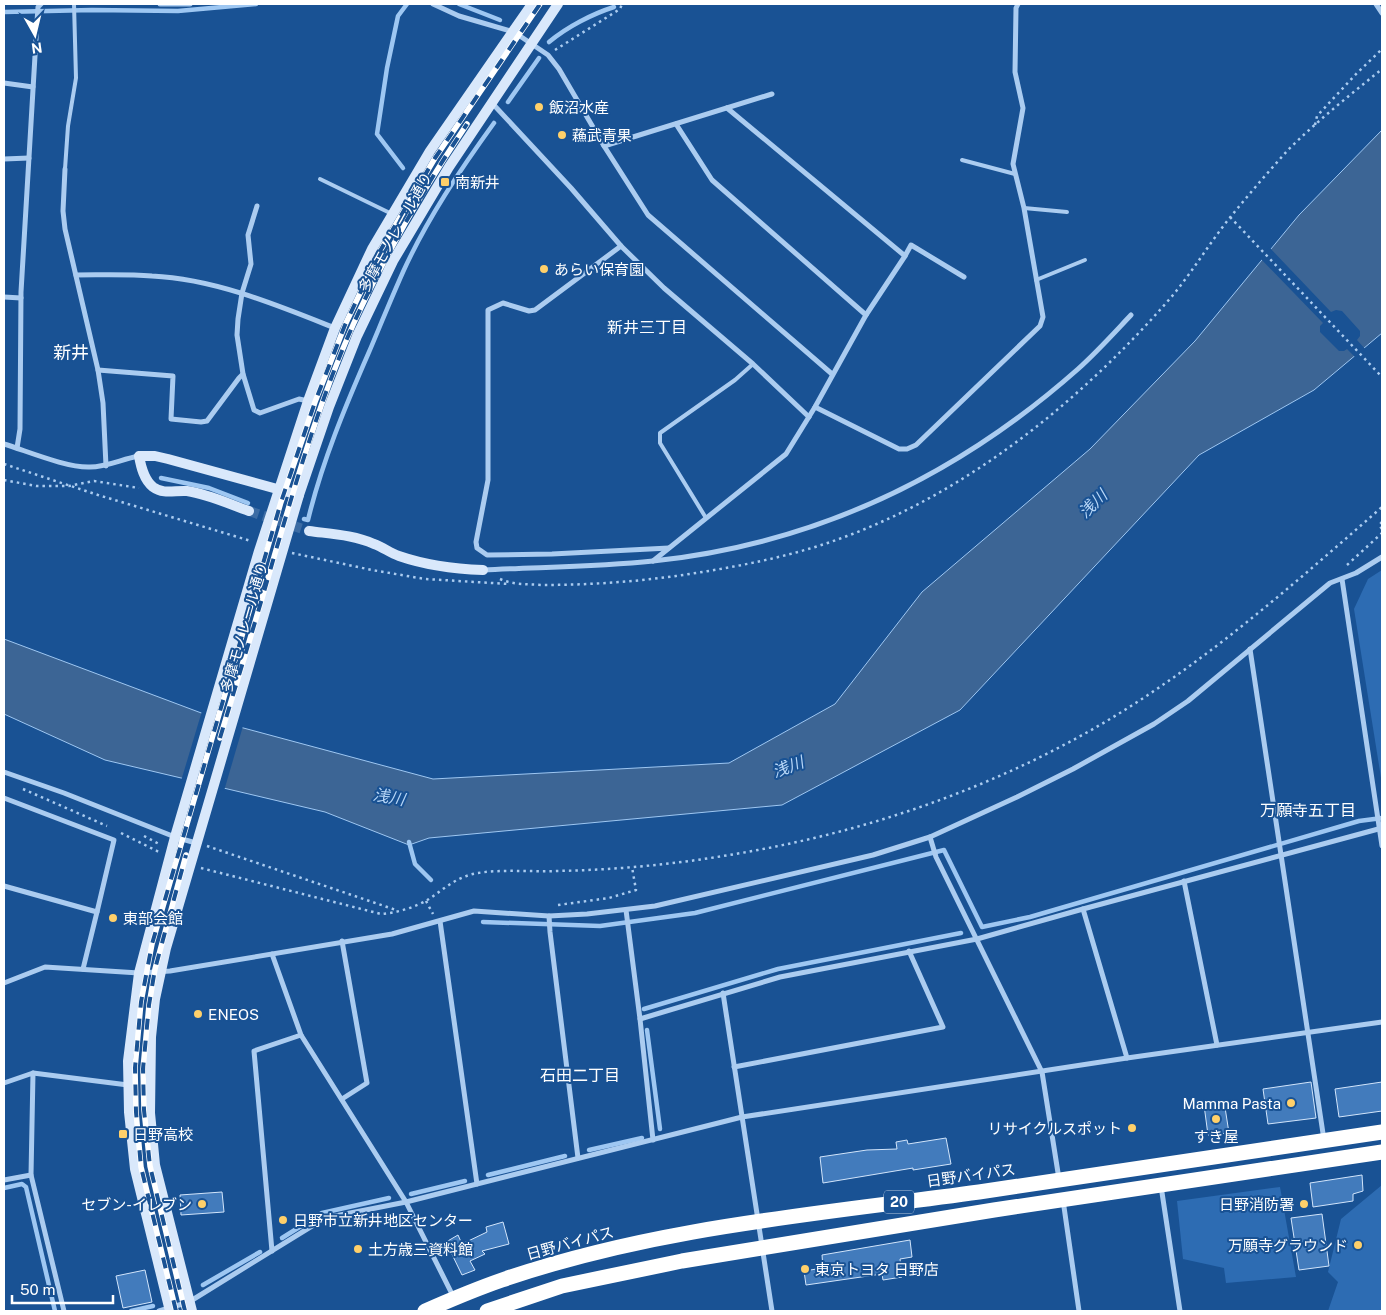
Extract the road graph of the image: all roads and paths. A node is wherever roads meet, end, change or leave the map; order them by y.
1 (160, 4) edge
2 (190, 4) edge
3 (433, 4) edge
4 (532, 4) edge
5 (558, 4) edge
6 (622, 4) edge
7 (1018, 4) edge
8 (1376, 4) edge
9 (39, 5) edge
10 (74, 5) edge
11 (1382, 13) edge
12 (514, 32) junction
13 (532, 43) junction
14 (1382, 49) edge
15 (548, 55) junction
16 (1382, 70) edge
17 (4, 83) edge
18 (33, 87) junction
19 (772, 94) dead end
20 (492, 103) junction
21 (728, 108) junction
22 (676, 124) junction
23 (604, 146) junction
24 (29, 158) junction
25 (4, 159) edge
26 (962, 160) dead end
27 (66, 169) joint
28 (1015, 174) junction
29 (320, 178) dead end
30 (257, 206) dead end
31 (1024, 208) junction
32 (1067, 212) dead end
33 (392, 214) junction
34 (1230, 217) dead end
35 (621, 246) junction
36 (905, 256) junction
37 (1085, 260) dead end
38 (76, 275) junction
39 (964, 277) dead end
40 (1036, 280) junction
41 (242, 293) junction
42 (4, 297) edge
43 (21, 298) junction
44 (1131, 315) dead end
45 (866, 316) junction
46 (335, 328) junction
47 (752, 364) junction
48 (98, 370) junction
49 (243, 374) junction
50 (832, 374) junction
51 (1382, 377) edge
52 (308, 402) junction
53 (815, 407) junction
54 (809, 417) junction
55 (4, 444) edge
56 (17, 448) junction
57 (139, 456) junction
58 (4, 464) edge
59 (106, 466) junction
60 (4, 480) edge
61 (69, 486) junction
62 (153, 487) junction
63 (279, 490) junction
64 (299, 495) junction
65 (1382, 507) edge
66 (249, 512) tunnel mouth
67 (706, 518) junction
68 (1382, 522) edge
69 (1382, 528) edge
70 (309, 531) tunnel mouth
71 (1382, 533) edge
72 (257, 546) junction
73 (669, 548) junction
74 (290, 552) dead end
75 (1382, 557) edge
76 (652, 561) junction
77 (1347, 565) dead end
78 (483, 570) joint
79 (1342, 579) junction
80 (511, 584) dead end
81 (1250, 649) junction
82 (4, 772) edge
83 (19, 786) dead end
84 (4, 798) edge
85 (109, 827) dead end
86 (1381, 828) edge
87 (115, 830) dead end
88 (177, 833) junction
89 (930, 837) junction
90 (197, 839) junction
91 (1382, 846) edge
92 (160, 853) dead end
93 (1280, 855) junction
94 (632, 867) junction
95 (201, 868) dead end
96 (1184, 881) junction
97 (4, 886) edge
98 (426, 901) junction
99 (1082, 909) junction
100 (398, 911) junction
101 (97, 912) junction
102 (626, 913) junction
103 (534, 915) junction
104 (550, 917) junction
105 (439, 921) junction
106 (977, 939) junction
107 (342, 941) junction
108 (909, 951) junction
109 (272, 954) junction
110 (83, 969) junction
111 (160, 972) junction
112 (139, 973) junction
113 (4, 983) edge
114 (724, 993) junction
115 (640, 1019) junction
116 (1382, 1022) edge
117 (1308, 1032) junction
118 (301, 1035) junction
119 (1217, 1045) junction
120 (1127, 1058) junction
121 (734, 1067) junction
122 (1042, 1072) junction
123 (34, 1073) junction
124 (4, 1083) edge
125 (128, 1085) junction
126 (342, 1100) junction
127 (742, 1118) junction
128 (1382, 1132) edge
129 (653, 1140) junction
130 (1324, 1140) junction
131 (1382, 1152) edge
132 (578, 1158) junction
133 (31, 1175) junction
134 (4, 1180) edge
135 (1059, 1180) junction
136 (477, 1184) junction
137 (1161, 1185) junction
138 (1063, 1200) junction
139 (406, 1202) junction
140 (758, 1222) junction
141 (763, 1248) junction
142 (272, 1251) junction
143 (454, 1298) junction
144 (190, 1306) edge
145 (166, 1310) edge
146 (64, 1311) edge
147 (425, 1311) edge
148 (487, 1311) edge
149 (772, 1311) edge
150 (1079, 1311) edge
151 (1180, 1311) edge

1 - 2 street
3 - 12 street
4 - 12 main road, 多摩モノレール通り
5 - 13 main road, 多摩モノレール通り
6 - 15 path
7 - 28 street
8 - 11 street
9 - 18 street
10 - 27 lane
12 - 13 street
12 - 33 main road, 多摩モノレール通り
13 - 15 street
13 - 20 main road, 多摩モノレール通り
14 - 16 path
15 - 23 street
17 - 18 street
18 - 24 street
19 - 21 street
20 - 35 street
20 - 64 main road, 多摩モノレール通り
21 - 22 street
21 - 36 street
22 - 23 street
22 - 45 street
23 - 50 street
24 - 25 street
24 - 43 street
26 - 28 lane
27 - 38 street
28 - 31 street
29 - 33 lane
30 - 41 street
31 - 32 lane
31 - 40 street
33 - 46 main road, 多摩モノレール通り
34 - 51 path
35 - 47 street
35 - 73 street
36 - 39 street
36 - 45 street
37 - 40 lane
38 - 41 street
38 - 48 street
40 - 53 street
41 - 46 street
41 - 49 street
42 - 43 street
43 - 56 street
44 - 76 street
45 - 50 street
46 - 52 main road, 多摩モノレール通り
47 - 54 street
47 - 67 lane
48 - 49 street
48 - 59 street
49 - 52 street
50 - 53 street
52 - 63 main road, 多摩モノレール通り
53 - 54 street
54 - 67 street
55 - 56 street
56 - 59 street
57 - 59 street
57 - 62 main road
57 - 63 main road
58 - 61 path
60 - 61 path
61 - 62 path
61 - 72 path
62 - 66 main road
63 - 64 main road
63 - 72 main road, 多摩モノレール通り
64 - 90 main road, 多摩モノレール通り
65 - 94 path
67 - 73 street
68 - 69 path
70 - 78 main road
71 - 77 path
72 - 88 main road, 多摩モノレール通り
73 - 76 street
74 - 80 path
75 - 79 street
76 - 78 street
79 - 81 street
79 - 86 street
81 - 89 street
81 - 93 street
82 - 88 street
83 - 85 path
84 - 101 street
86 - 91 street
86 - 93 street
87 - 92 path
88 - 90 street
88 - 112 main road, 多摩モノレール通り
89 - 102 street
89 - 106 street
90 - 100 path
90 - 111 main road, 多摩モノレール通り
93 - 96 street
93 - 117 street
94 - 98 path
94 - 103 path
95 - 100 path
96 - 99 street
96 - 119 street
97 - 101 street
98 - 100 path
98 - 105 path
99 - 106 street
99 - 120 street
101 - 110 street
102 - 104 street
102 - 115 street
103 - 104 street
103 - 105 street
104 - 132 street
105 - 107 street
105 - 136 street
106 - 108 street
106 - 122 street
107 - 109 street
107 - 126 street
108 - 114 street
108 - 121 street
109 - 111 street
109 - 118 street
110 - 112 street
110 - 113 street
111 - 112 street
111 - 144 main road, 多摩モノレール通り
112 - 125 main road, 多摩モノレール通り
114 - 115 street
114 - 121 street
115 - 129 street
116 - 117 street
117 - 119 street
117 - 130 street
118 - 126 street
118 - 142 street
119 - 120 street
120 - 122 street
121 - 127 street
122 - 127 street
122 - 135 street
123 - 124 street
123 - 125 street
123 - 133 street
125 - 145 main road, 多摩モノレール通り
126 - 139 street
127 - 129 street
127 - 140 street
128 - 130 highway, 日野バイパス / 20
129 - 132 street
130 - 135 highway, 日野バイパス / 20
131 - 137 highway, 20
132 - 136 street
133 - 134 street
133 - 146 street
135 - 140 highway, 日野バイパス / 20
136 - 139 street
137 - 138 highway, 20
137 - 151 street
138 - 141 highway, 20
138 - 150 street
139 - 142 street
139 - 143 street
140 - 141 street
140 - 143 highway, 日野バイパス / 20
141 - 148 highway, 20
141 - 149 street
142 - 144 street
143 - 147 highway, 日野バイパス / 20
144 - 145 street

